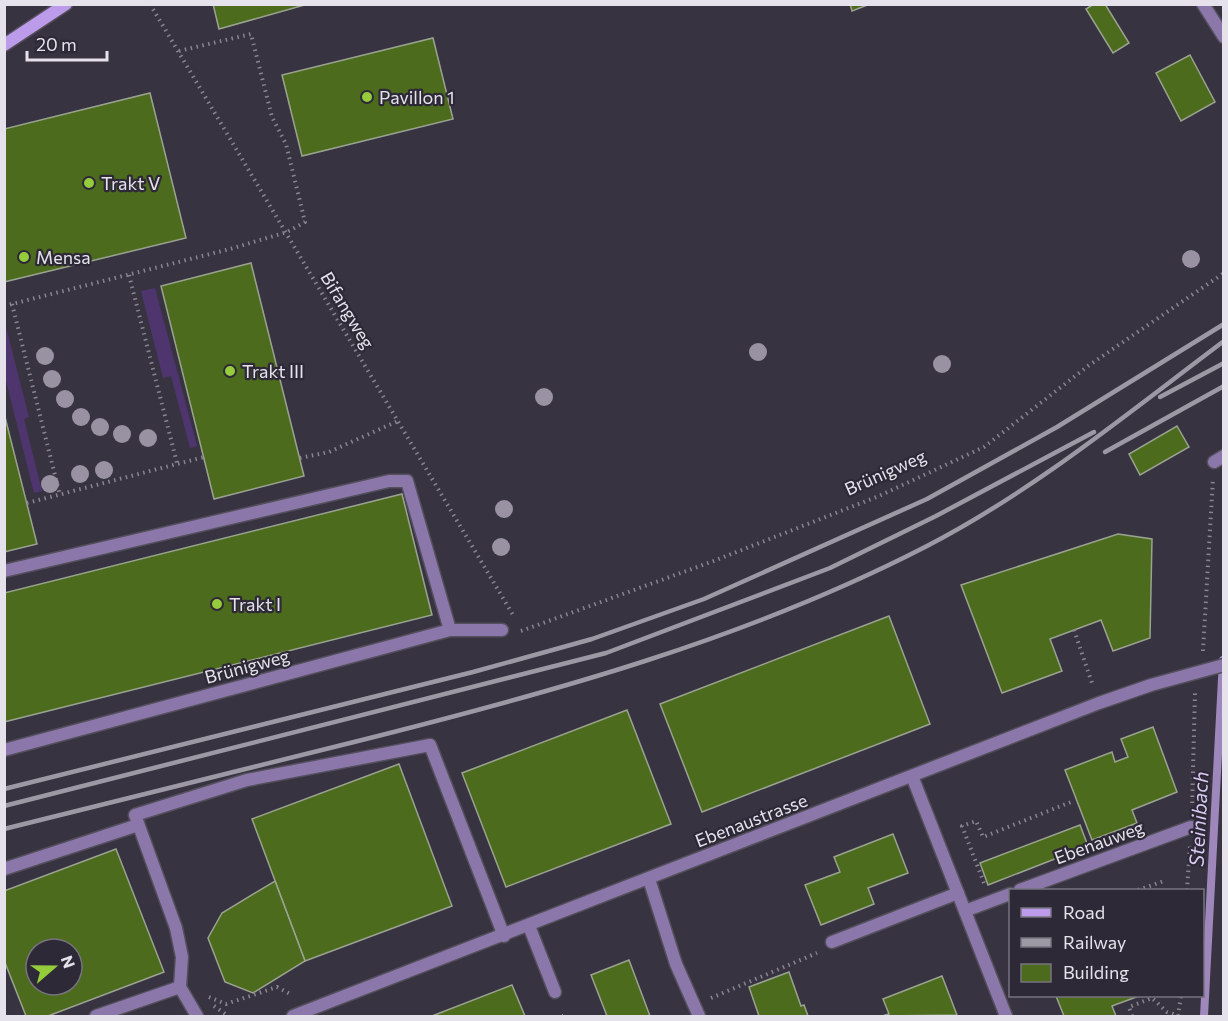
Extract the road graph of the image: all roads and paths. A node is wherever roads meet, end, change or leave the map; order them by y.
1 (66, 4) edge
2 (150, 4) edge
3 (1203, 4) edge
4 (1224, 37) edge
5 (4, 45) edge
6 (180, 51) junction
7 (287, 232) junction
8 (1224, 273) edge
9 (129, 275) junction
10 (12, 304) junction
11 (4, 306) edge
12 (398, 421) junction
13 (204, 457) dead end
14 (300, 458) dead end
15 (1219, 459) edge
16 (177, 464) junction
17 (60, 495) junction
18 (27, 503) dead end
19 (4, 571) edge
20 (450, 630) junction
21 (502, 630) dead end
22 (1074, 630) dead end
23 (523, 631) joint
24 (1203, 651) dead end
25 (1218, 666) edge
26 (1195, 691) dead end
27 (1099, 703) junction
28 (4, 750) edge
29 (912, 776) junction
30 (1071, 802) dead end
31 (138, 825) junction
32 (1191, 827) junction
33 (4, 869) edge
34 (649, 879) junction
35 (1164, 880) dead end
36 (1025, 889) edge
37 (1143, 889) edge
38 (1187, 889) edge
39 (958, 893) junction
40 (1009, 895) edge
41 (991, 902) junction
42 (965, 911) junction
43 (529, 926) junction
44 (504, 936) junction
45 (832, 942) joint
46 (180, 987) junction
47 (284, 991) dead end
48 (555, 992) dead end
49 (203, 997) dead end
50 (1180, 997) edge
51 (708, 999) dead end
52 (96, 1017) edge
53 (197, 1017) edge
54 (293, 1017) edge
55 (699, 1017) edge
56 (1006, 1017) edge
57 (1132, 1017) edge
58 (1178, 1017) edge

1 - 5 street
2 - 6 path, Bifangweg
3 - 4 street
6 - 7 path, Bifangweg
6 - 7 path
7 - 9 path
7 - 12 path, Bifangweg
8 - 23 path, Brünigweg
9 - 10 path
9 - 16 path
10 - 11 path
10 - 17 path
12 - 14 path
12 - 23 path, Bifangweg
13 - 16 path
15 - 24 path
16 - 17 path
17 - 18 path
19 - 20 street
20 - 21 street, Brünigweg
20 - 28 street, Brünigweg
22 - 27 path
25 - 27 street, Ebenaustrasse
26 - 32 path
27 - 29 street, Ebenaustrasse
29 - 34 street, Ebenaustrasse
29 - 39 street
30 - 41 path
31 - 33 street
31 - 44 street
31 - 46 street
32 - 36 street, Ebenauweg
32 - 38 path
34 - 43 street, Ebenaustrasse
34 - 55 street
35 - 37 path
39 - 42 street
39 - 45 street
40 - 41 street
41 - 42 street
42 - 56 street
43 - 44 street, Ebenaustrasse
43 - 48 street
44 - 54 street, Ebenaustrasse
45 - 51 path
46 - 52 street
46 - 53 street
47 - 49 path
50 - 58 path
57 - 58 path

